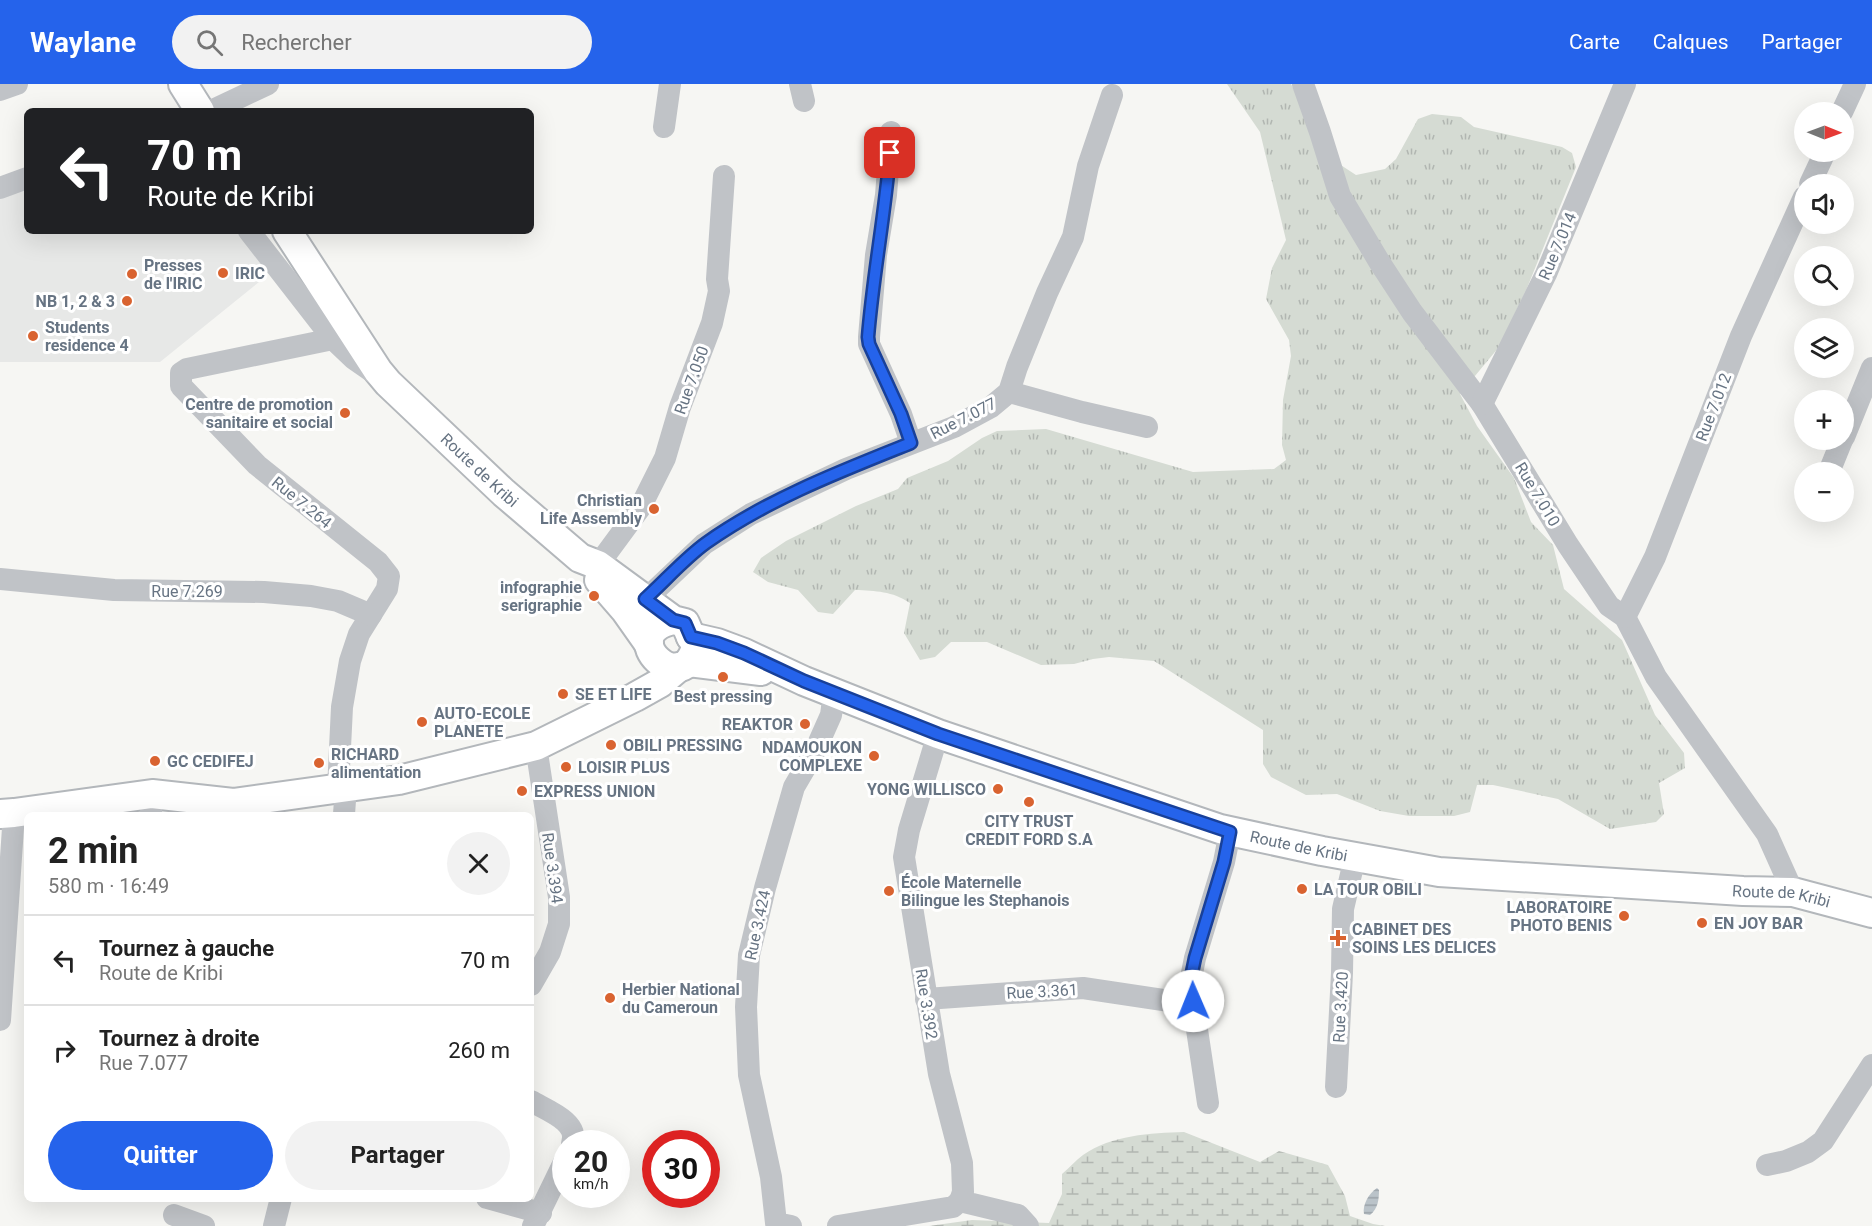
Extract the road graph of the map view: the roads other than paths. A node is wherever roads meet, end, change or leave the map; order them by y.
1 (17, 84) edge
2 (183, 84) edge
3 (268, 84) edge
4 (670, 84) edge
5 (1303, 84) edge
6 (1625, 84) edge
7 (1855, 84) edge
8 (0, 90) edge
9 (1112, 95) dead end
10 (1847, 102) edge
11 (198, 108) edge
12 (218, 108) edge
13 (664, 127) dead end
14 (891, 132) dead end
15 (724, 176) dead end
16 (24, 179) edge
17 (0, 188) edge
18 (1794, 219) edge
19 (251, 234) edge
20 (289, 234) edge
21 (333, 339) junction
22 (1872, 368) edge
23 (388, 383) junction
24 (1009, 392) junction
25 (1482, 404) junction
26 (1854, 411) edge
27 (1147, 427) dead end
28 (911, 443) junction
29 (589, 562) junction
30 (0, 579) edge
31 (645, 599) junction
32 (371, 615) junction
33 (1625, 617) junction
34 (683, 646) junction
35 (651, 650) junction
36 (834, 693) junction
37 (607, 711) junction
38 (938, 734) junction
39 (536, 746) junction
40 (343, 797) edge
41 (152, 804) edge
42 (7, 813) edge
43 (1230, 832) junction
44 (1355, 857) junction
45 (1793, 892) junction
46 (1872, 914) edge
47 (534, 980) edge
48 (926, 999) junction
49 (1193, 1001) junction
50 (0, 1020) edge
51 (1872, 1065) edge
52 (1336, 1087) dead end
53 (534, 1103) edge
54 (1208, 1103) dead end
55 (573, 1130) edge
56 (1767, 1165) dead end
57 (552, 1187) edge
58 (960, 1201) junction
59 (280, 1202) edge
60 (497, 1202) edge
61 (174, 1215) dead end
62 (781, 1218) edge
63 (537, 1219) edge
64 (204, 1226) edge
65 (274, 1226) edge
66 (838, 1226) edge
67 (1028, 1226) edge

1 - 8 street
2 - 11 main road
3 - 12 street
4 - 13 street
5 - 25 street, Rue 7.010
6 - 25 street, Rue 7.014
7 - 10 street
9 - 24 street, Rue 7.077
14 - 28 street
15 - 29 street, Rue 7.050
16 - 17 street
18 - 33 street, Rue 7.012
19 - 21 street
20 - 23 main road, Route de Kribi
21 - 23 street
21 - 32 street, Rue 7.264
22 - 26 street
23 - 29 main road, Route de Kribi
24 - 27 street
24 - 28 street, Rue 7.077
25 - 33 street, Rue 7.010
28 - 31 street, Rue 7.077
29 - 31 main road, Route de Kribi
29 - 35 main road
30 - 32 street, Rue 7.269
31 - 34 main road, Route de Kribi
32 - 40 street, Rue 7.264
33 - 45 street, Rue 7.010
34 - 35 main road, Route de Kribi
34 - 35 main road
34 - 36 main road, Route de Kribi
34 - 37 main road
35 - 37 main road
36 - 38 main road, Route de Kribi
36 - 62 street, Rue 3.424
37 - 39 main road
38 - 43 main road, Route de Kribi
38 - 48 street, Rue 3.392
39 - 40 main road
39 - 47 street, Rue 3.394
40 - 41 main road
41 - 42 main road
42 - 50 street
43 - 44 main road, Route de Kribi
43 - 49 street
44 - 45 main road, Route de Kribi
44 - 52 street, Rue 3.420
45 - 46 main road, Route de Kribi
48 - 49 street, Rue 3.361
48 - 58 street, Rue 3.392
49 - 54 street
51 - 56 street
53 - 55 street
57 - 63 street
58 - 66 street
58 - 67 street
59 - 65 street
60 - 63 street
61 - 64 street

